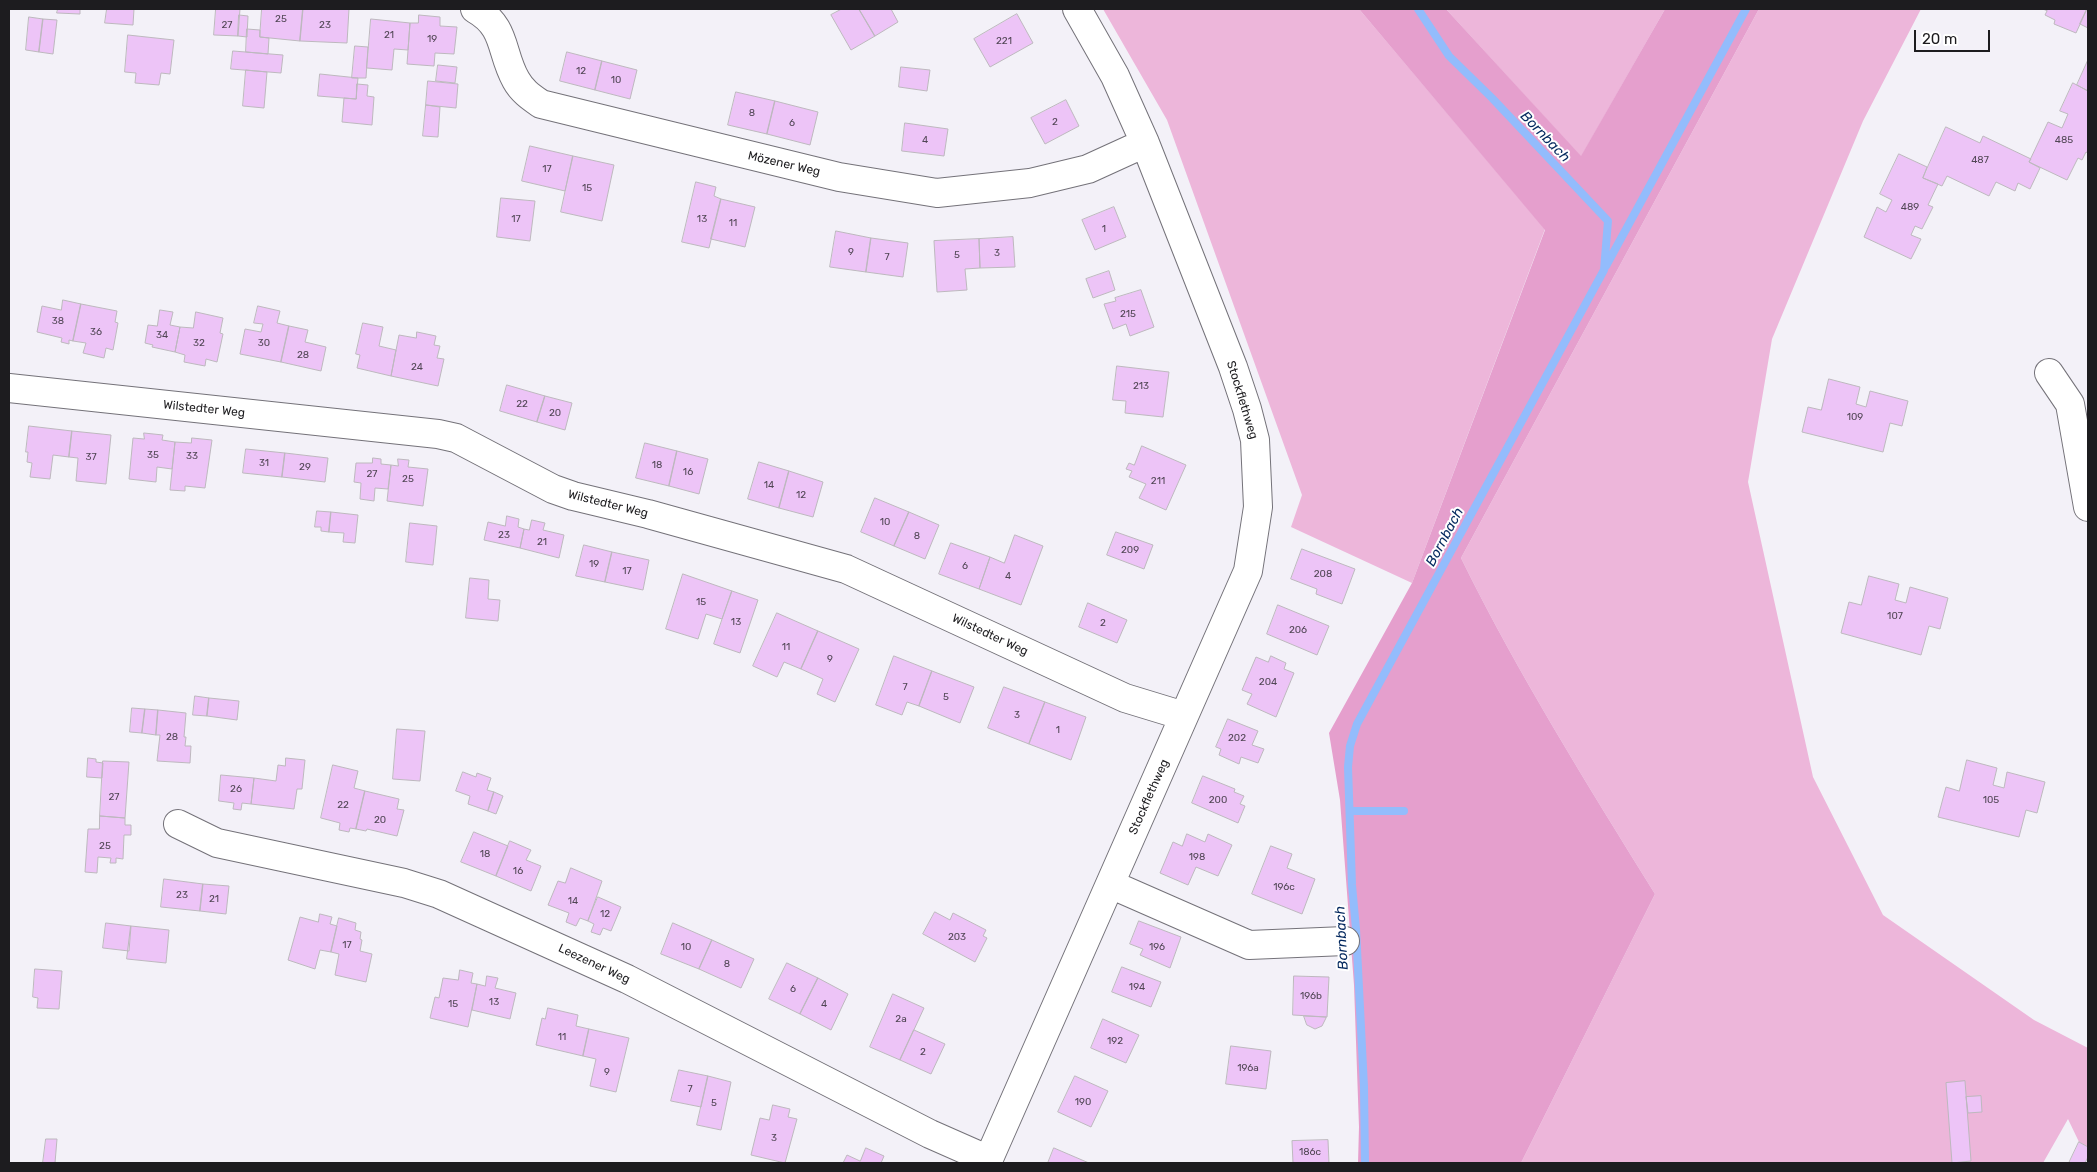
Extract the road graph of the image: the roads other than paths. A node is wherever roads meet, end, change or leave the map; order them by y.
1 (475, 9) edge
2 (1077, 9) edge
3 (1144, 143) junction
4 (2049, 372) dead end
5 (9, 388) edge
6 (2088, 507) edge
7 (1184, 716) junction
8 (178, 824) dead end
9 (1110, 884) junction
10 (1345, 941) dead end
11 (988, 1162) edge

1 - 3 street, Mözener Weg
2 - 3 street, Stockflethweg
3 - 7 street, Stockflethweg
4 - 6 street
5 - 7 street, Wilstedter Weg
7 - 9 street, Stockflethweg
8 - 11 street, Leezener Weg
9 - 10 street
9 - 11 street, Stockflethweg

